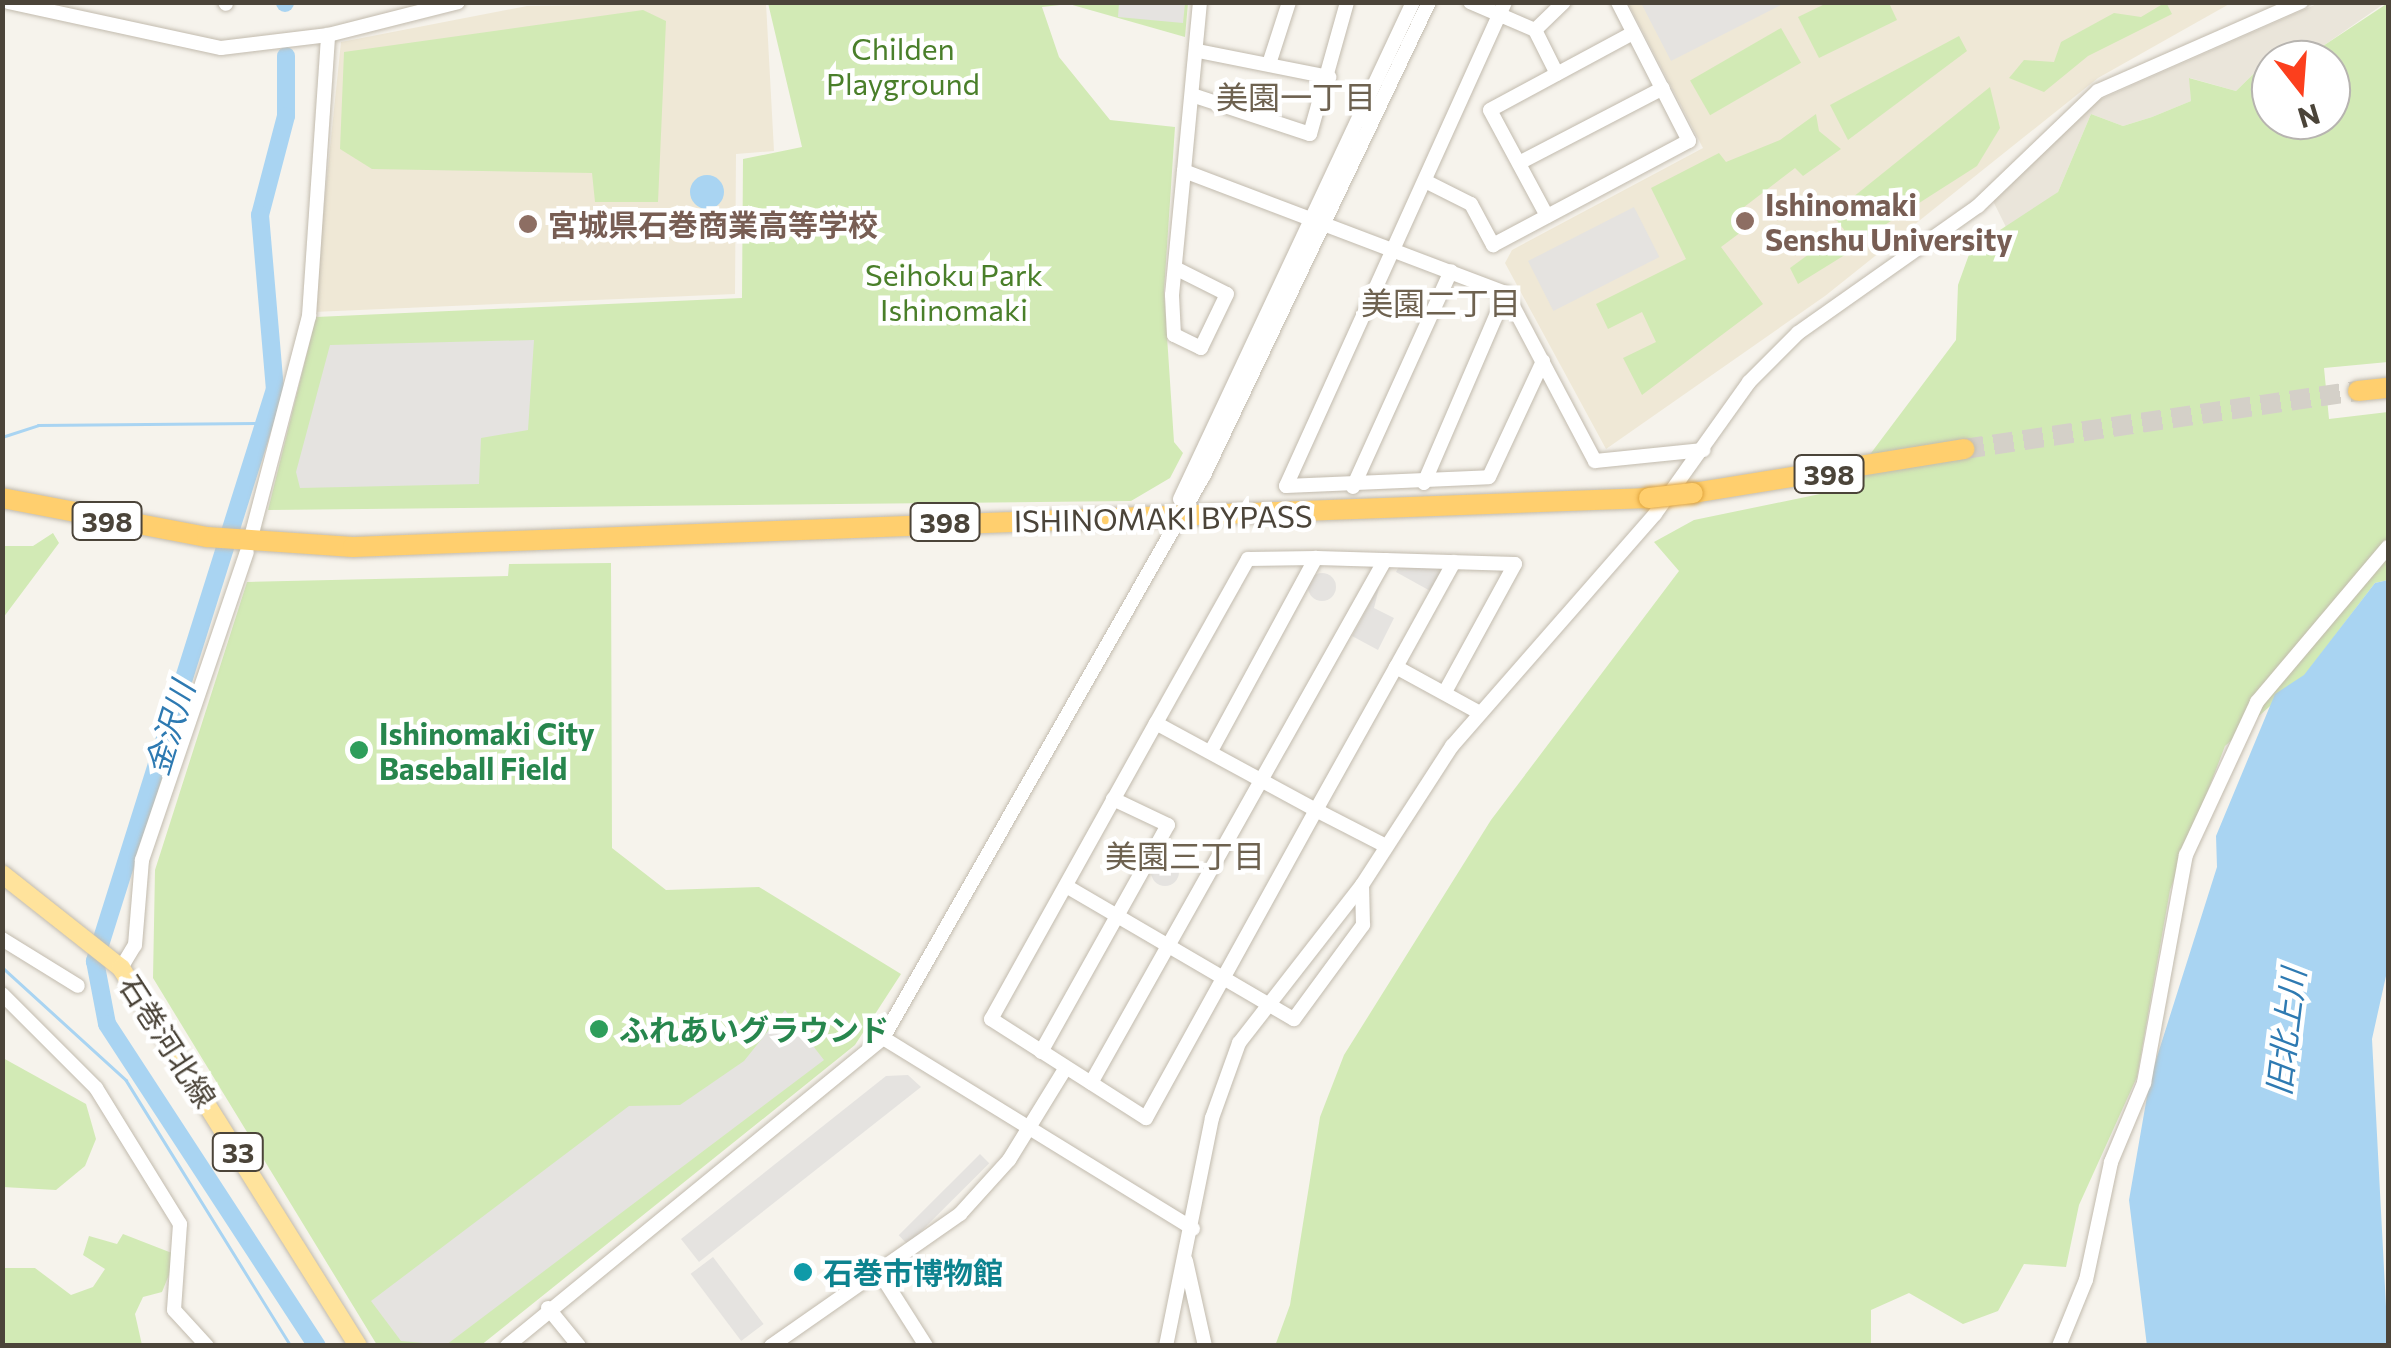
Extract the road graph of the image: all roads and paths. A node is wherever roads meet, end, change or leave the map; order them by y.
1 (8, 2) edge
2 (458, 2) edge
3 (1200, 2) edge
4 (1346, 2) edge
5 (1413, 2) edge
6 (1429, 2) edge
7 (1470, 2) edge
8 (1564, 2) edge
9 (1618, 2) edge
10 (2301, 2) edge
11 (1284, 4) edge
12 (1502, 9) edge
13 (1535, 30) junction
14 (1633, 33) junction
15 (328, 35) junction
16 (1198, 51) junction
17 (1269, 64) junction
18 (1558, 74) junction
19 (1329, 77) junction
20 (1663, 88) junction
21 (1195, 96) junction
22 (1520, 163) junction
23 (1184, 171) junction
24 (1427, 182) junction
25 (1548, 216) junction
26 (1314, 218) junction
27 (1330, 224) junction
28 (1393, 249) junction
29 (1175, 268) junction
30 (1451, 271) junction
31 (1506, 294) junction
32 (1543, 361) junction
33 (2388, 388) edge
34 (2358, 391) tunnel mouth
35 (1964, 449) tunnel mouth
36 (1703, 450) junction
37 (1424, 483) junction
38 (1352, 487) junction
39 (2, 498) edge
40 (1173, 518) junction
41 (246, 544) junction
42 (2388, 547) edge
43 (1316, 558) junction
44 (1385, 560) junction
45 (1454, 562) junction
46 (1396, 667) junction
47 (1445, 692) junction
48 (1480, 713) junction
49 (1156, 722) junction
50 (1211, 751) junction
51 (1263, 781) junction
52 (1113, 799) junction
53 (1316, 810) junction
54 (1386, 846) junction
55 (2, 874) edge
56 (1362, 885) junction
57 (1066, 886) junction
58 (1119, 916) junction
59 (2, 939) edge
60 (1172, 946) junction
61 (118, 964) junction
62 (1225, 976) junction
63 (78, 986) dead end
64 (2, 994) edge
65 (1268, 999) junction
66 (884, 1038) junction
67 (1041, 1052) junction
68 (1066, 1068) junction
69 (1090, 1084) junction
70 (1030, 1129) junction
71 (1192, 1229) junction
72 (1186, 1260) junction
73 (880, 1275) junction
74 (548, 1308) junction
75 (1173, 1316) junction
76 (1199, 1321) junction
77 (207, 1346) edge
78 (358, 1346) edge
79 (507, 1346) edge
80 (580, 1346) edge
81 (770, 1346) edge
82 (926, 1346) edge
83 (1166, 1346) edge
84 (1205, 1346) edge
85 (2060, 1346) edge

1 - 15 street
2 - 15 street
3 - 16 street
4 - 19 street
5 - 26 street
6 - 27 street
7 - 12 street
8 - 13 street
9 - 14 street
10 - 36 street
11 - 17 street
12 - 13 street
12 - 24 street
13 - 18 street
14 - 18 street
14 - 20 street
15 - 41 street
16 - 17 street
16 - 21 street
17 - 19 street
18 - 22 street
19 - 21 street
20 - 22 street
20 - 25 street
21 - 23 street
22 - 25 street
23 - 26 street
23 - 29 street
24 - 25 street
24 - 28 street
26 - 27 street
26 - 40 street
27 - 28 street
27 - 40 street
28 - 30 street
28 - 38 street
29 - 29 street
30 - 31 street
30 - 38 street
31 - 32 street
31 - 37 street
32 - 36 street
32 - 37 street
33 - 34 highway
35 - 40 highway, ISHINOMAKI BYPASS / 398, bridge
36 - 48 street
37 - 38 street
39 - 41 highway, ISHINOMAKI BYPASS / 398
40 - 41 highway, ISHINOMAKI BYPASS / 398
40 - 66 street
41 - 61 street
42 - 85 street
43 - 44 street
43 - 49 street
43 - 50 street
44 - 45 street
44 - 51 street
45 - 46 street
45 - 47 street
46 - 47 street
46 - 53 street
47 - 48 street
48 - 54 street
49 - 50 street
49 - 52 street
50 - 51 street
51 - 53 street
51 - 60 street
52 - 57 street
52 - 58 street
53 - 54 street
53 - 62 street
54 - 56 street
55 - 61 main road, 石巻河北線 / 33
56 - 65 street
56 - 65 street
57 - 58 street
57 - 67 street
58 - 60 street
58 - 67 street
59 - 63 street
60 - 62 street
60 - 69 street
61 - 78 main road, 石巻河北線 / 33
62 - 65 street
62 - 69 street
64 - 77 street
65 - 71 street
66 - 70 street
66 - 74 street
67 - 68 street
68 - 69 street
68 - 70 street
70 - 71 street
70 - 73 street
71 - 72 street
72 - 75 street
72 - 76 street
73 - 81 street
73 - 82 street
74 - 79 street
74 - 80 street
75 - 76 street
75 - 83 street
76 - 84 street

